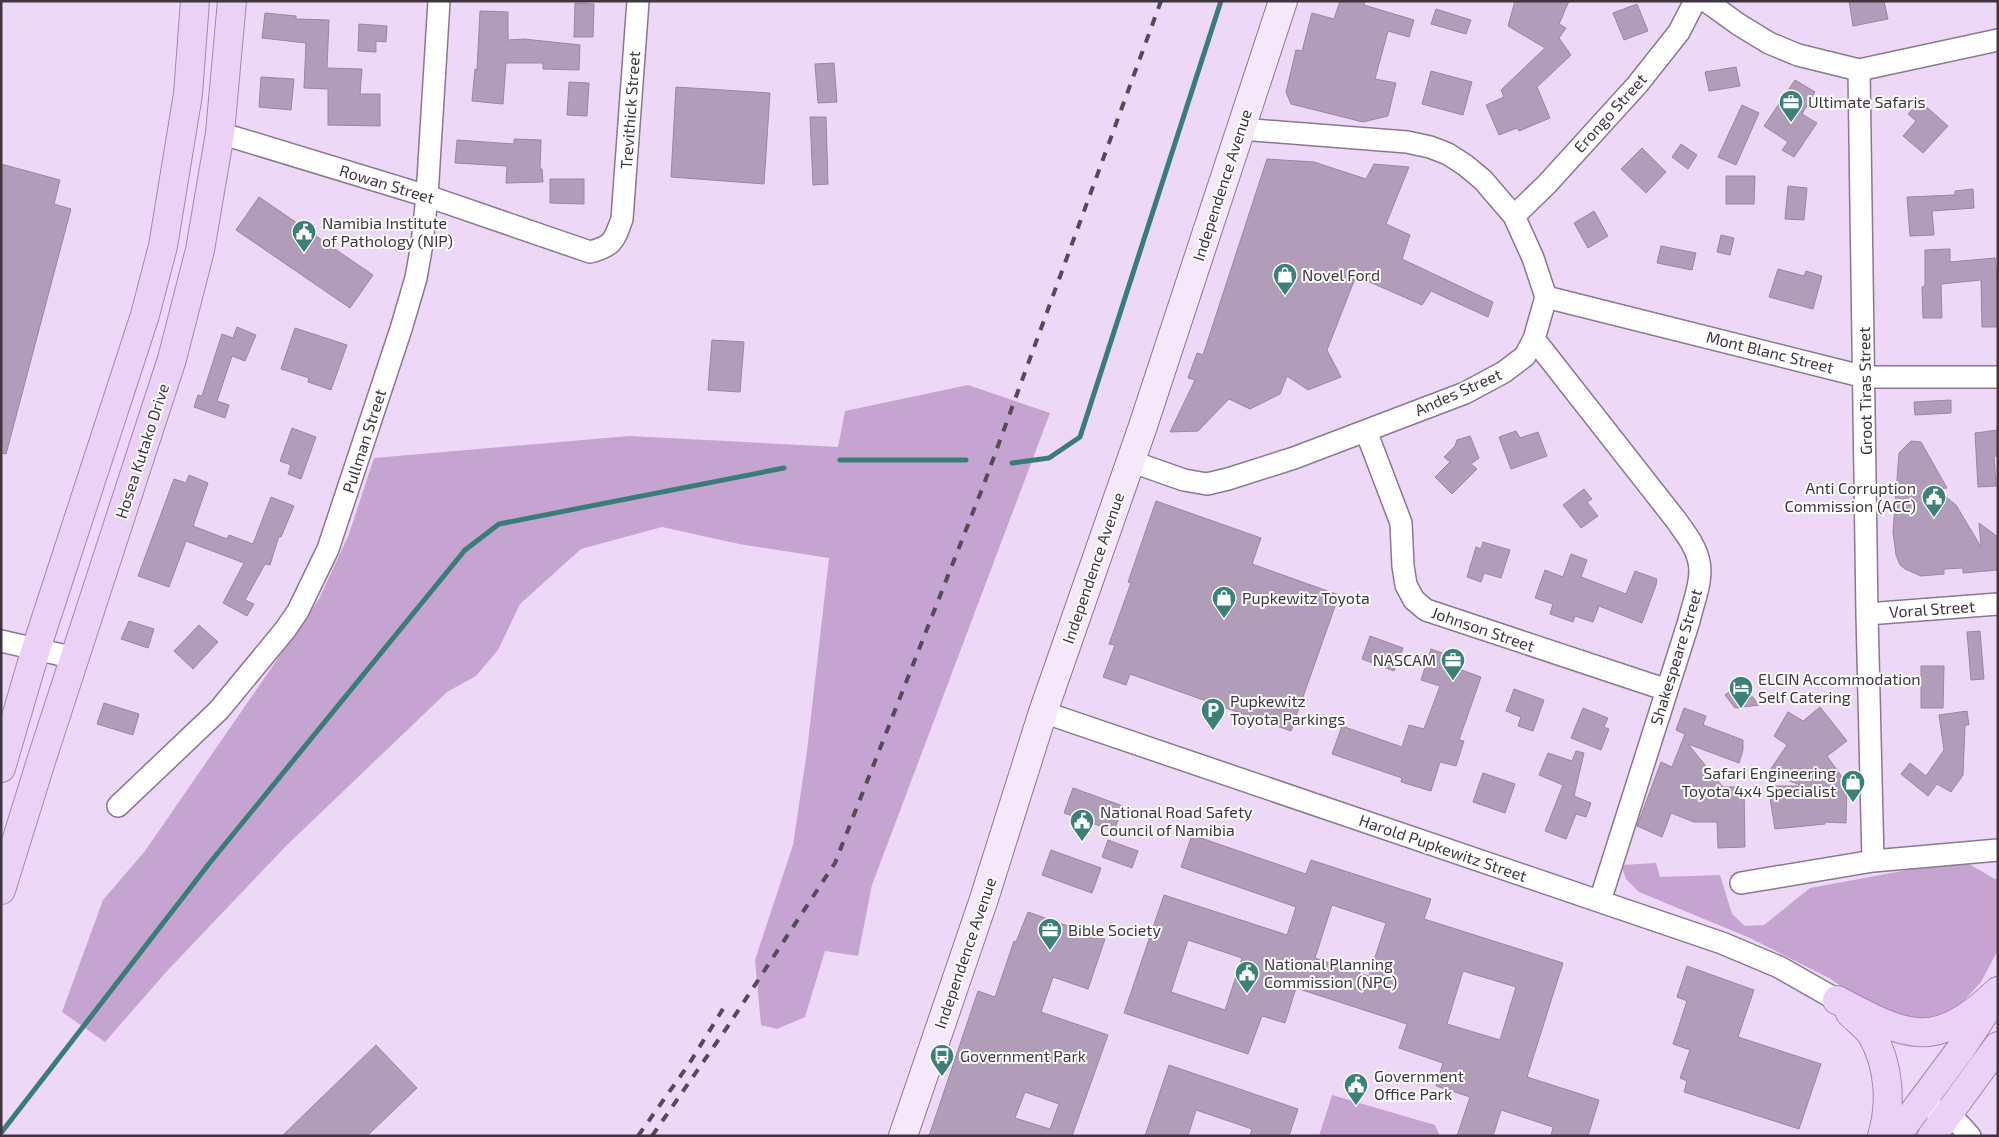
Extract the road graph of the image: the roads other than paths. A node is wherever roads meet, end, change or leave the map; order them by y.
1 (195, 1) edge
2 (232, 1) edge
3 (439, 1) edge
4 (638, 1) edge
5 (1283, 1) edge
6 (1696, 1) edge
7 (1706, 1) edge
8 (1998, 40) edge
9 (1859, 70) junction
10 (1241, 130) junction
11 (220, 133) junction
12 (427, 196) junction
13 (1514, 216) junction
14 (622, 219) joint
15 (1546, 297) junction
16 (1534, 339) junction
17 (1865, 376) junction
18 (1998, 377) edge
19 (1366, 431) junction
20 (1130, 461) junction
21 (1998, 604) edge
22 (1867, 614) junction
23 (1, 641) edge
24 (36, 649) junction
25 (75, 658) junction
26 (1666, 690) junction
27 (1043, 712) junction
28 (1, 768) edge
29 (118, 806) dead end
30 (1998, 850) edge
31 (1873, 861) junction
32 (1741, 883) dead end
33 (1, 890) edge
34 (1600, 901) junction
35 (1998, 992) edge
36 (1836, 1000) junction
37 (1998, 1046) edge
38 (1922, 1102) junction
39 (1957, 1131) edge
40 (903, 1136) edge
41 (1882, 1136) edge
42 (1896, 1136) edge

1 - 24 main road
2 - 11 main road, Hosea Kutako Drive
3 - 12 street, Pullman Street
4 - 14 street, Trevithick Street
5 - 10 main road, Independence Avenue
6 - 13 street, Erongo Street
7 - 9 street
8 - 9 street
9 - 17 street, Groot Tiras Street
10 - 13 street
10 - 20 main road, Independence Avenue
11 - 12 street, Rowan Street
11 - 25 main road, Hosea Kutako Drive
12 - 14 street, Rowan Street
12 - 29 street, Pullman Street
13 - 15 street
15 - 16 street, Andes Street
15 - 17 street, Mont Blanc Street
16 - 19 street, Andes Street
16 - 26 street, Shakespeare Street
17 - 18 street, Mont Blanc Street
17 - 22 street, Groot Tiras Street
19 - 20 street, Andes Street
19 - 26 street, Johnson Street
20 - 27 main road, Independence Avenue
21 - 22 street, Voral Street
22 - 31 street, Groot Tiras Street
23 - 24 street
24 - 25 street
24 - 28 main road
25 - 33 main road, Hosea Kutako Drive
26 - 34 street, Shakespeare Street
27 - 34 street, Harold Pupkewitz Street
27 - 40 main road, Independence Avenue
30 - 31 street
31 - 32 street
34 - 36 street, Harold Pupkewitz Street
35 - 36 main road
35 - 38 main road
36 - 41 main road
37 - 39 main road
38 - 39 street
38 - 42 main road

